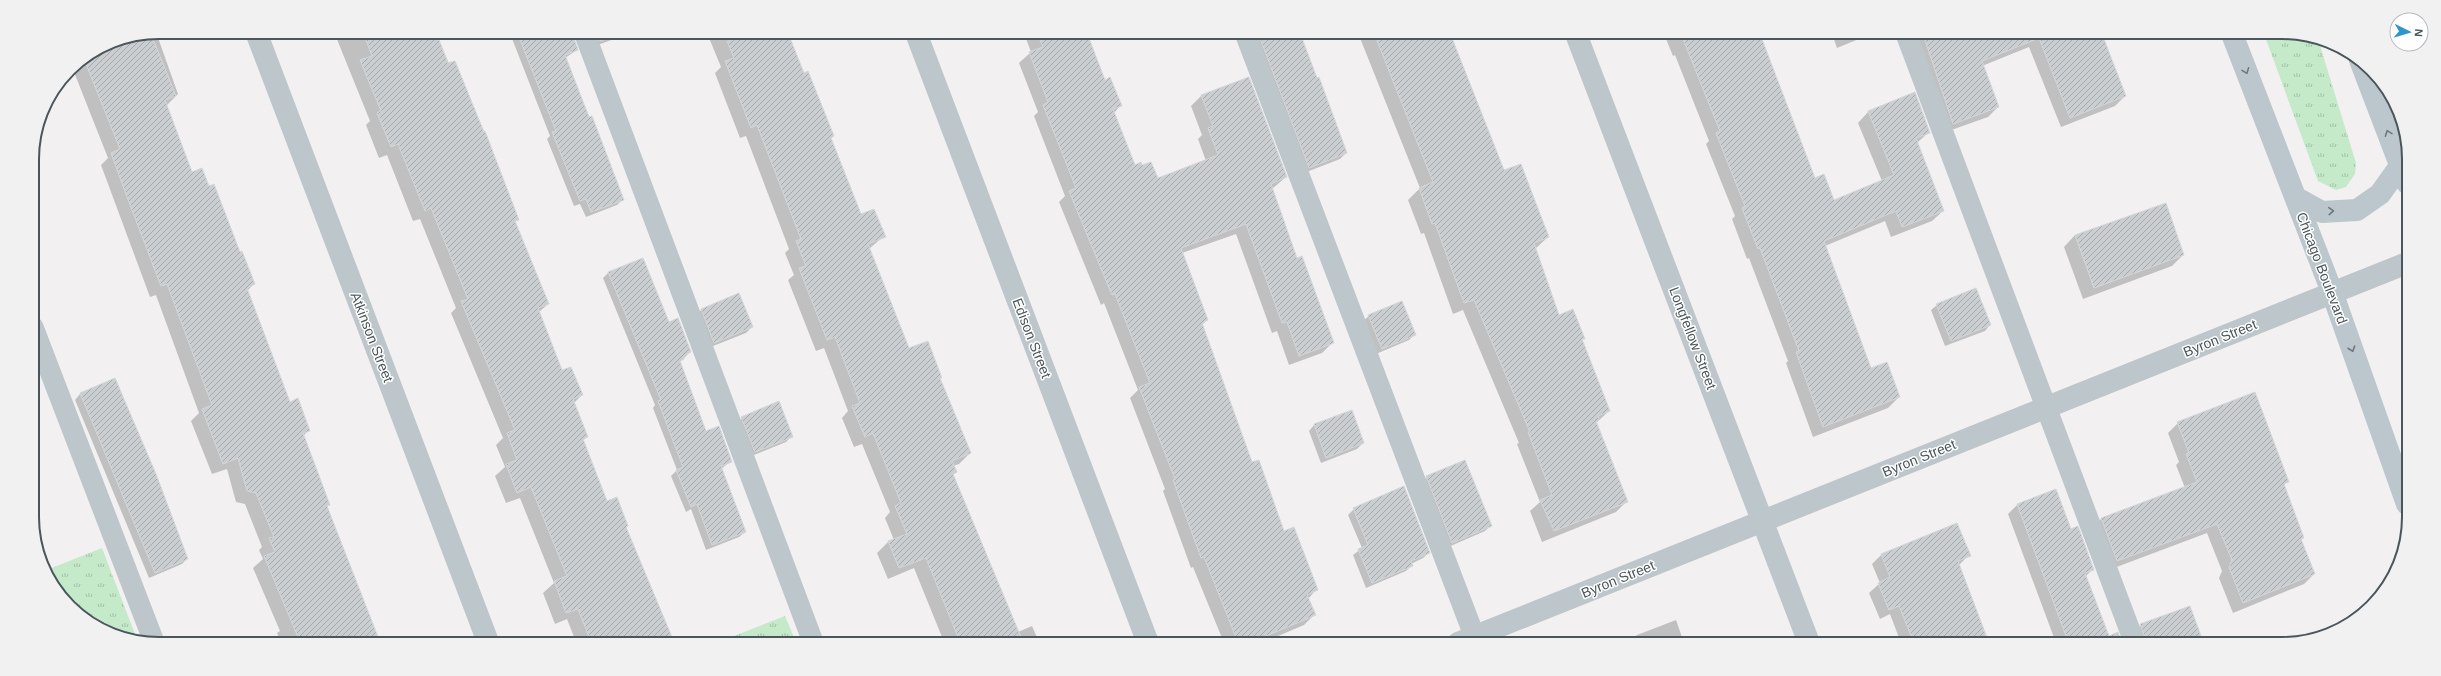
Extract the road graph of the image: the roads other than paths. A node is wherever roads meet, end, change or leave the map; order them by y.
1 (259, 39) edge
2 (587, 39) edge
3 (918, 39) edge
4 (1247, 39) edge
5 (1578, 39) edge
6 (1908, 39) edge
7 (2234, 39) edge
8 (2364, 72) edge
9 (2402, 172) edge
10 (2402, 176) edge
11 (2295, 198) junction
12 (2402, 265) edge
13 (2332, 292) junction
14 (39, 343) edge
15 (2046, 407) junction
16 (2402, 493) edge
17 (1763, 521) junction
18 (152, 637) edge
19 (486, 637) edge
20 (811, 637) edge
21 (1146, 637) edge
22 (1469, 637) edge
23 (1480, 637) edge
24 (1807, 637) edge
25 (2132, 637) edge

1 - 19 street, Atkinson Street
2 - 20 lane
3 - 21 street, Edison Street
4 - 22 lane
5 - 17 street, Longfellow Street
6 - 15 lane
7 -> 11 street, Chicago Boulevard
9 -> 8 street
11 -> 10 street
11 - 13 street, Chicago Boulevard
12 - 13 street, Byron Street
13 - 15 street, Byron Street
13 -> 16 street, Chicago Boulevard
14 - 18 lane
15 - 17 street, Byron Street
15 - 25 lane
17 - 23 street, Byron Street
17 - 24 street, Longfellow Street

